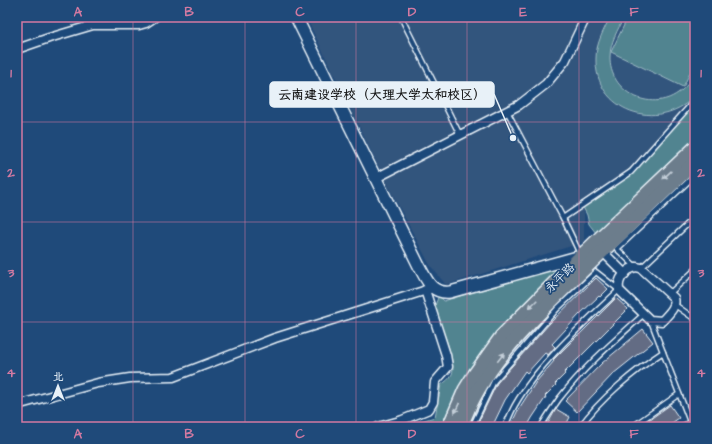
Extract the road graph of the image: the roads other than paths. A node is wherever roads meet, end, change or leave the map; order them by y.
1 (155, 17) edge
2 (296, 17) edge
3 (401, 17) edge
4 (586, 17) edge
5 (17, 49) edge
6 (695, 100) edge
7 (507, 111) junction
8 (460, 135) junction
9 (695, 148) edge
10 (695, 162) edge
11 (695, 175) edge
12 (376, 178) junction
13 (695, 217) edge
14 (563, 218) junction
15 (599, 247) junction
16 (581, 256) junction
17 (639, 267) junction
18 (695, 270) edge
19 (625, 274) junction
20 (429, 289) junction
21 (619, 290) junction
22 (669, 294) junction
23 (675, 305) junction
24 (644, 314) junction
25 (695, 319) edge
26 (650, 320) junction
27 (663, 352) junction
28 (679, 394) junction
29 (17, 405) edge
30 (690, 422) junction
31 (400, 424) edge
32 (378, 427) edge
33 (449, 427) edge
34 (461, 427) edge
35 (472, 427) edge
36 (505, 427) edge
37 (541, 427) edge
38 (580, 427) edge
39 (632, 427) edge
40 (682, 427) edge
41 (692, 427) edge

1 - 5 street
2 - 12 street
3 - 8 lane
4 - 7 street
6 - 14 lane
7 - 8 street
7 - 14 lane
8 - 12 street
9 -> 15 main road, 永平路
10 - 15 main road, 永平路
11 - 17 lane
12 - 20 street
13 - 17 lane
14 - 16 lane
15 - 16 main road, 永平路
15 - 19 street
34 -> 15 main road, 永平路
16 - 20 street
16 -> 33 main road, 永平路
17 - 19 street
17 - 22 street
18 - 22 lane
19 - 21 street
20 - 29 street
20 - 31 street
21 - 24 street
21 - 35 lane
21 - 36 lane
22 - 23 street
23 - 25 lane
23 - 26 street
24 - 26 street
24 - 37 lane
26 - 27 lane
27 - 28 lane
27 - 38 lane
28 - 30 lane
28 - 39 lane
30 - 40 lane
30 - 41 lane
31 - 32 street

